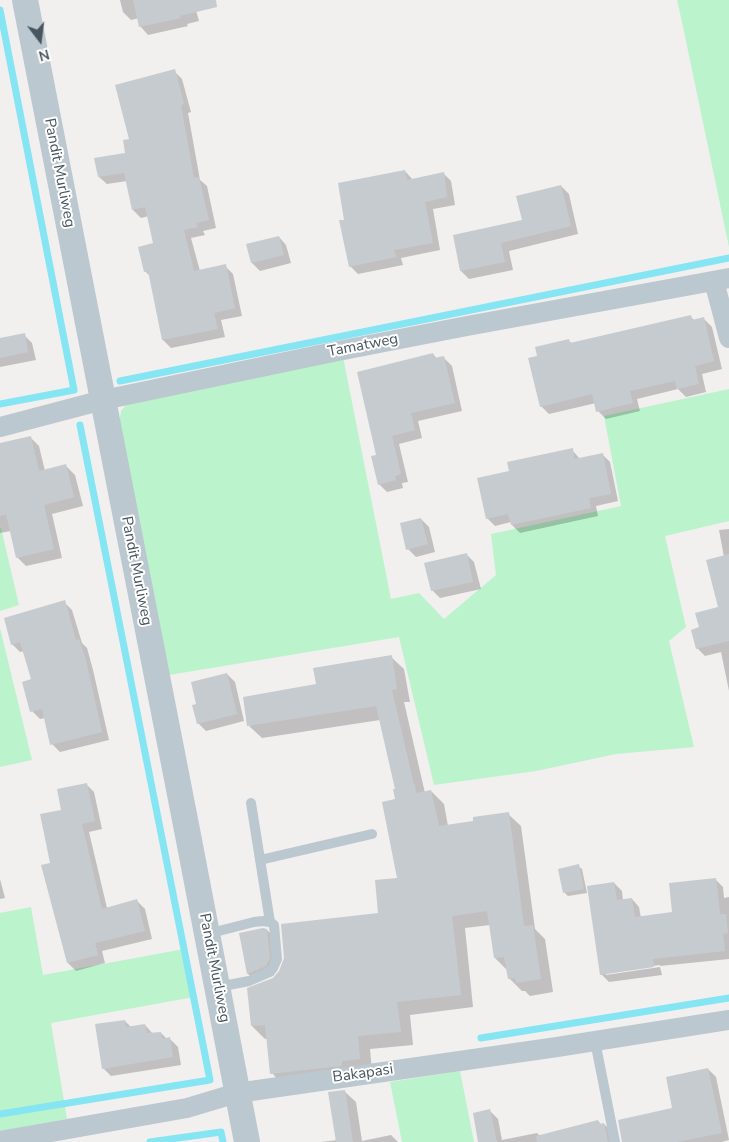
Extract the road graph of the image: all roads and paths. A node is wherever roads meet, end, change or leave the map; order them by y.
1 (25, 0) edge
2 (722, 280) edge
3 (729, 338) edge
4 (103, 400) junction
5 (0, 427) edge
6 (251, 803) dead end
7 (372, 834) dead end
8 (260, 860) junction
9 (270, 922) junction
10 (207, 934) junction
11 (217, 988) junction
12 (729, 1020) edge
13 (594, 1041) junction
14 (237, 1093) junction
15 (0, 1141) edge
16 (247, 1142) edge
17 (614, 1142) edge

1 - 4 street, Pandit Murliweg
2 - 3 street
2 - 4 street, Tamatweg
4 - 5 street, Tamatweg
4 - 10 street, Pandit Murliweg
6 - 8 lane
7 - 8 lane
8 - 9 lane
9 - 10 lane
9 - 11 lane
10 - 11 street, Pandit Murliweg
11 - 14 street, Pandit Murliweg
12 - 13 street, Bakapasi
13 - 14 street, Bakapasi
13 - 17 lane
14 - 15 street, Bakapasi
14 - 16 street, Pandit Murliweg

